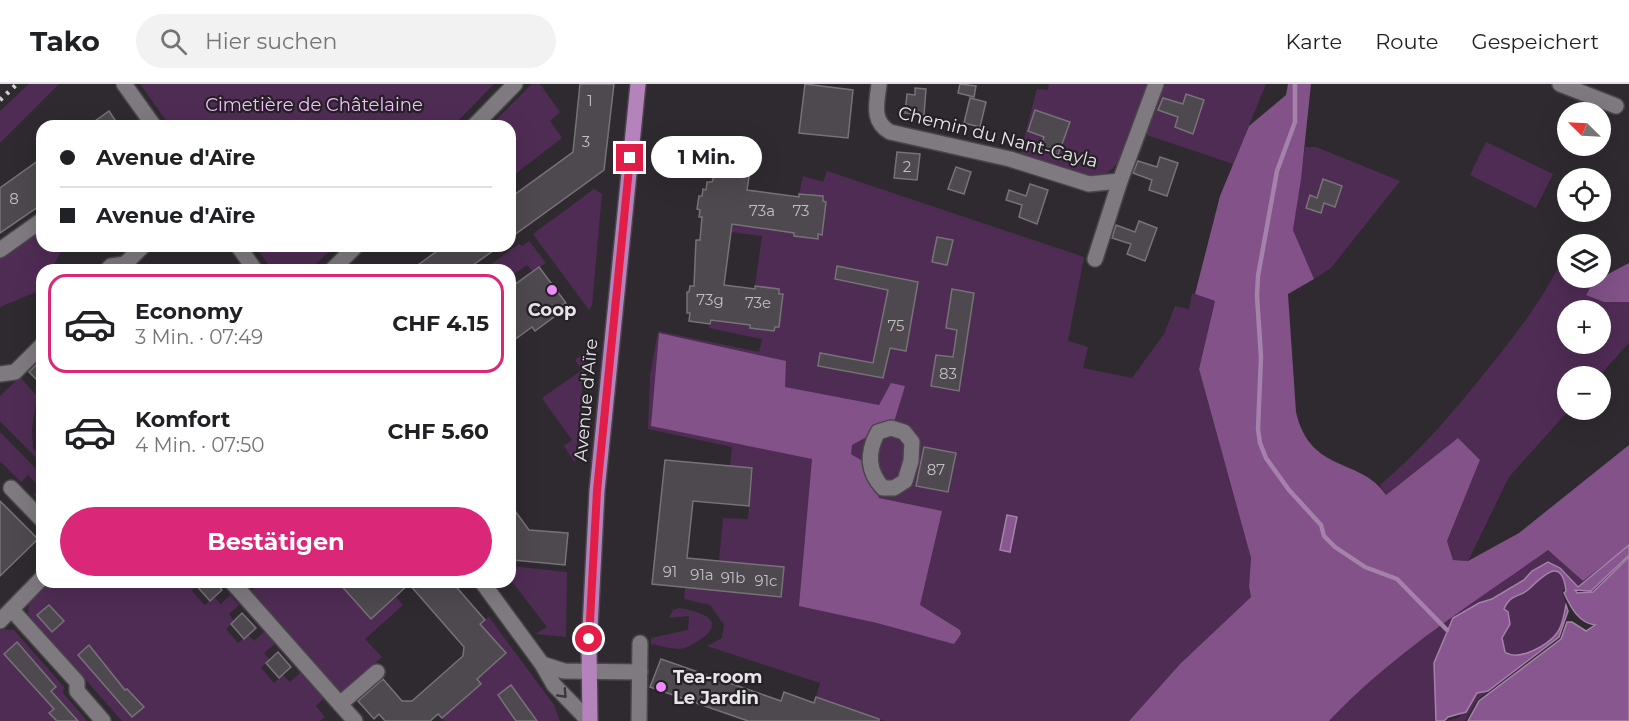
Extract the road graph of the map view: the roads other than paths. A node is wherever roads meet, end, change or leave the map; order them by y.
1 (124, 84) edge
2 (515, 84) edge
3 (638, 84) edge
4 (879, 84) edge
5 (1156, 84) edge
6 (1560, 84) edge
7 (1576, 87) edge
8 (1616, 106) dead end
9 (150, 120) edge
10 (480, 120) edge
11 (1120, 180) junction
12 (36, 224) edge
13 (0, 250) edge
14 (137, 252) edge
15 (350, 252) edge
16 (1095, 260) dead end
17 (125, 264) edge
18 (338, 264) edge
19 (36, 350) edge
20 (8, 373) edge
21 (11, 488) dead end
22 (36, 514) edge
23 (36, 584) edge
24 (237, 588) edge
25 (486, 588) edge
26 (12, 610) junction
27 (0, 621) edge
28 (640, 643) dead end
29 (542, 664) junction
30 (377, 672) dead end
31 (589, 672) junction
32 (640, 672) junction
33 (340, 704) junction
34 (103, 721) edge
35 (355, 721) edge
36 (589, 721) edge
37 (639, 721) edge

1 - 9 street
2 - 10 street
3 - 31 main road, Avenue d'Aïre
4 - 11 street, Chemin du Nant-Cayla
5 - 11 street, Chemin du Nant-Cayla
6 - 7 street
7 - 8 street
11 - 16 street, Chemin du Nant-Cayla
12 - 13 street
14 - 17 street
15 - 18 street
19 - 20 street
21 - 22 street
23 - 26 street
24 - 33 street
25 - 29 street
26 - 27 street
26 - 34 street
28 - 32 street
29 - 31 street
29 -> 36 street
30 - 33 street
31 - 32 street
31 - 36 main road, Avenue d'Aïre
32 - 37 street
33 - 35 street

